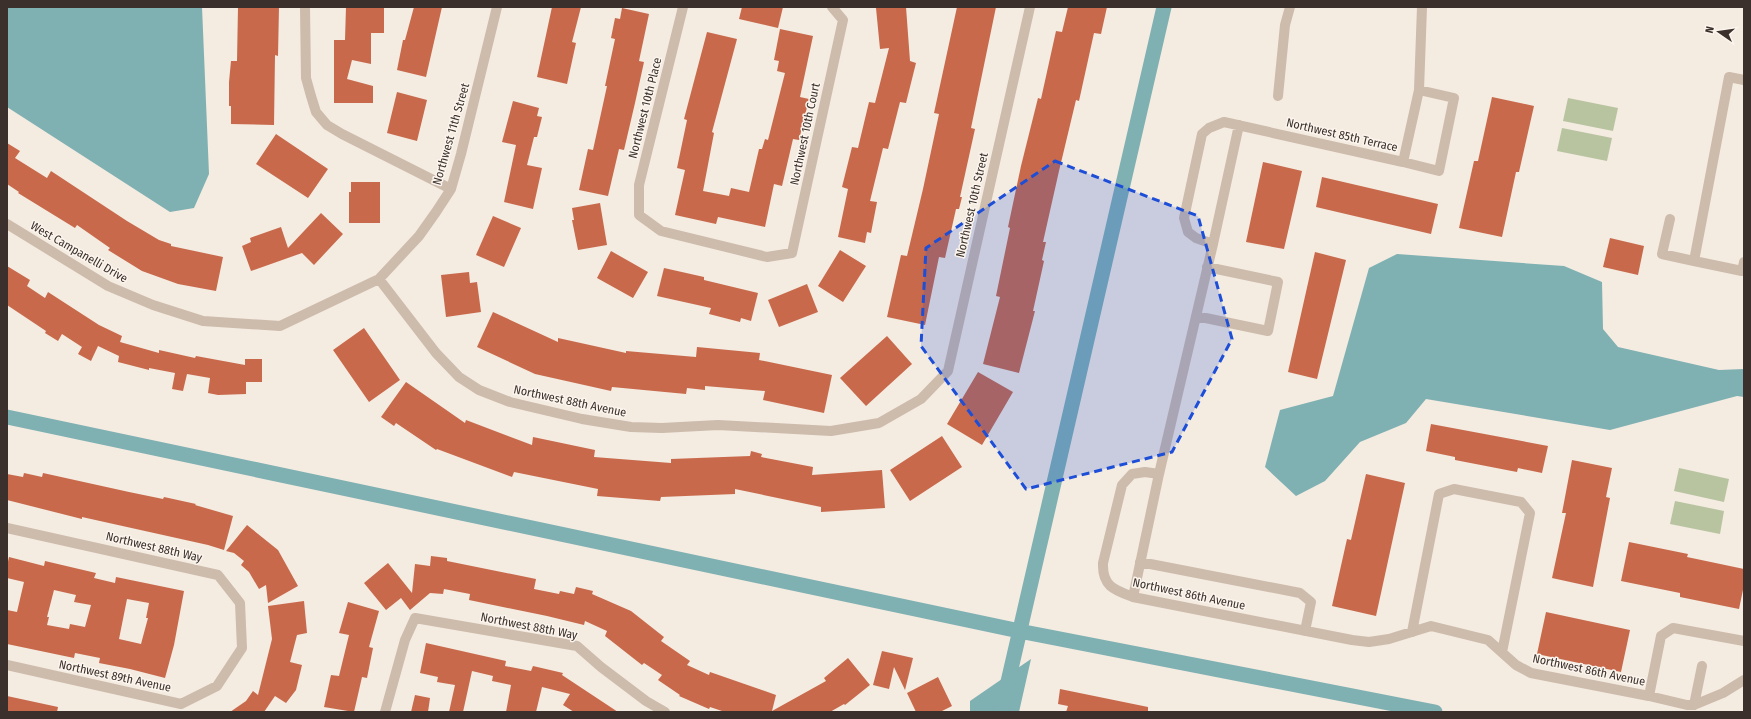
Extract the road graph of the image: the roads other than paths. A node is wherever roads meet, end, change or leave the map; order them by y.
1 (305, 7) edge
2 (497, 7) edge
3 (683, 7) edge
4 (832, 7) edge
5 (1030, 7) edge
6 (1290, 7) edge
7 (1422, 7) edge
8 (1744, 80) edge
9 (1419, 90) junction
10 (1278, 96) dead end
11 (1239, 125) junction
12 (1403, 162) junction
13 (450, 189) junction
14 (1670, 219) dead end
15 (7, 224) edge
16 (1212, 244) junction
17 (792, 253) joint
18 (1694, 262) junction
19 (1744, 262) edge
20 (1207, 267) junction
21 (379, 279) junction
22 (1196, 316) junction
23 (280, 326) joint
24 (921, 399) joint
25 (1159, 474) junction
26 (7, 528) edge
27 (1140, 562) junction
28 (1133, 597) junction
29 (1305, 631) junction
30 (1412, 632) junction
31 (1744, 641) edge
32 (242, 648) joint
33 (1502, 652) junction
34 (7, 666) edge
35 (1702, 666) dead end
36 (1744, 680) edge
37 (1649, 696) junction
38 (1694, 705) junction
39 (385, 712) edge
40 (665, 712) edge

1 - 13 street
2 - 13 street, Northwest 11th Street
3 - 17 street, Northwest 10th Place
4 - 17 street, Northwest 10th Court
5 - 24 street, Northwest 10th Street
6 - 10 street
7 - 9 street, Northwest 85th Terrace
8 - 18 street
9 - 12 street, Northwest 85th Terrace
9 - 12 street
11 - 12 street, Northwest 85th Terrace
11 - 16 street
11 - 16 street
13 - 21 street, Northwest 11th Street
14 - 18 street
15 - 23 street, West Campanelli Drive
16 - 20 street
18 - 19 street
20 - 22 street
20 - 22 street
21 - 23 street, Northwest 11th Street
21 - 24 street, Northwest 88th Avenue
22 - 25 street
25 - 27 street
25 - 28 street, Northwest 86th Avenue
26 - 32 street, Northwest 88th Way
27 - 28 street
27 - 29 street
28 - 29 street, Northwest 86th Avenue
29 - 30 street, Northwest 86th Avenue
30 - 33 street, Northwest 86th Avenue
30 - 33 street
31 - 37 street
32 - 34 street, Northwest 89th Avenue
33 - 37 street, Northwest 86th Avenue
35 - 38 street
36 - 38 street, Northwest 86th Avenue
37 - 38 street, Northwest 86th Avenue
39 - 40 street, Northwest 88th Way

